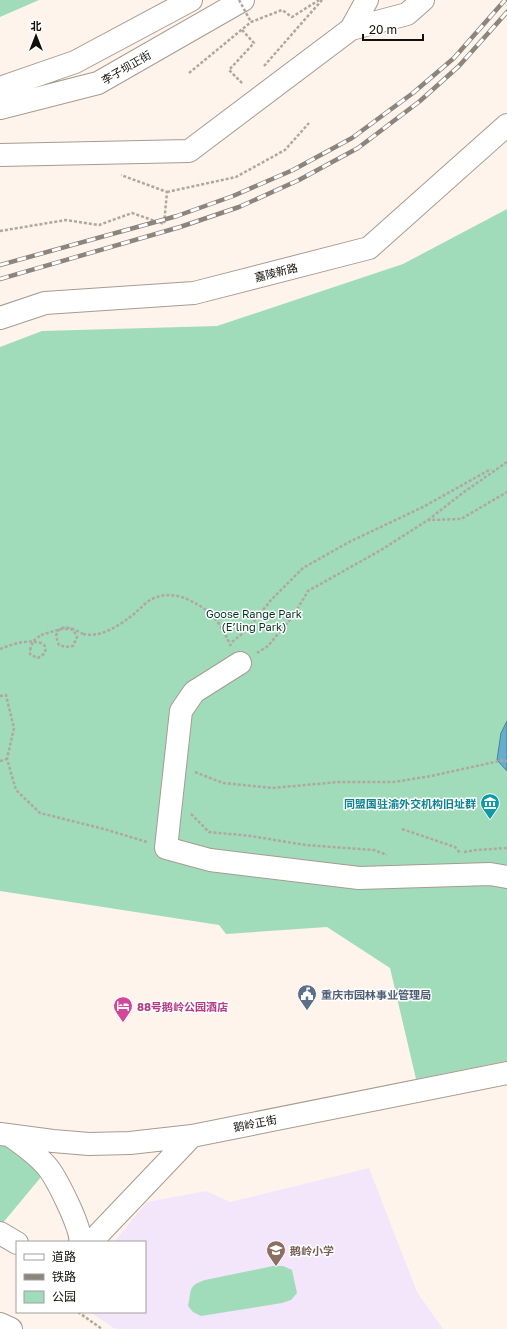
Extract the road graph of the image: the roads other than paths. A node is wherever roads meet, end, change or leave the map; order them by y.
1 (191, 0) edge
2 (243, 0) edge
3 (367, 0) edge
4 (423, 0) edge
5 (351, 29) junction
6 (0, 88) edge
7 (0, 108) edge
8 (507, 125) edge
9 (0, 156) edge
10 (0, 318) edge
11 (235, 654) road end
12 (507, 877) edge
13 (507, 1073) edge
14 (5, 1135) edge
15 (192, 1136) junction
16 (0, 1233) edge
17 (80, 1241) edge
18 (92, 1241) edge
19 (16, 1242) edge
20 (0, 1324) edge
21 (11, 1329) edge

1 - 6 street
2 - 7 street, 李子坝正街
3 - 5 street
4 - 5 street
5 - 9 street
8 - 10 street, 嘉陵新路
11 - 12 street
13 - 15 street, 鹅岭正街
14 - 15 street, 鹅岭正街
14 - 17 street
15 - 18 street
16 - 19 street
20 - 21 street

